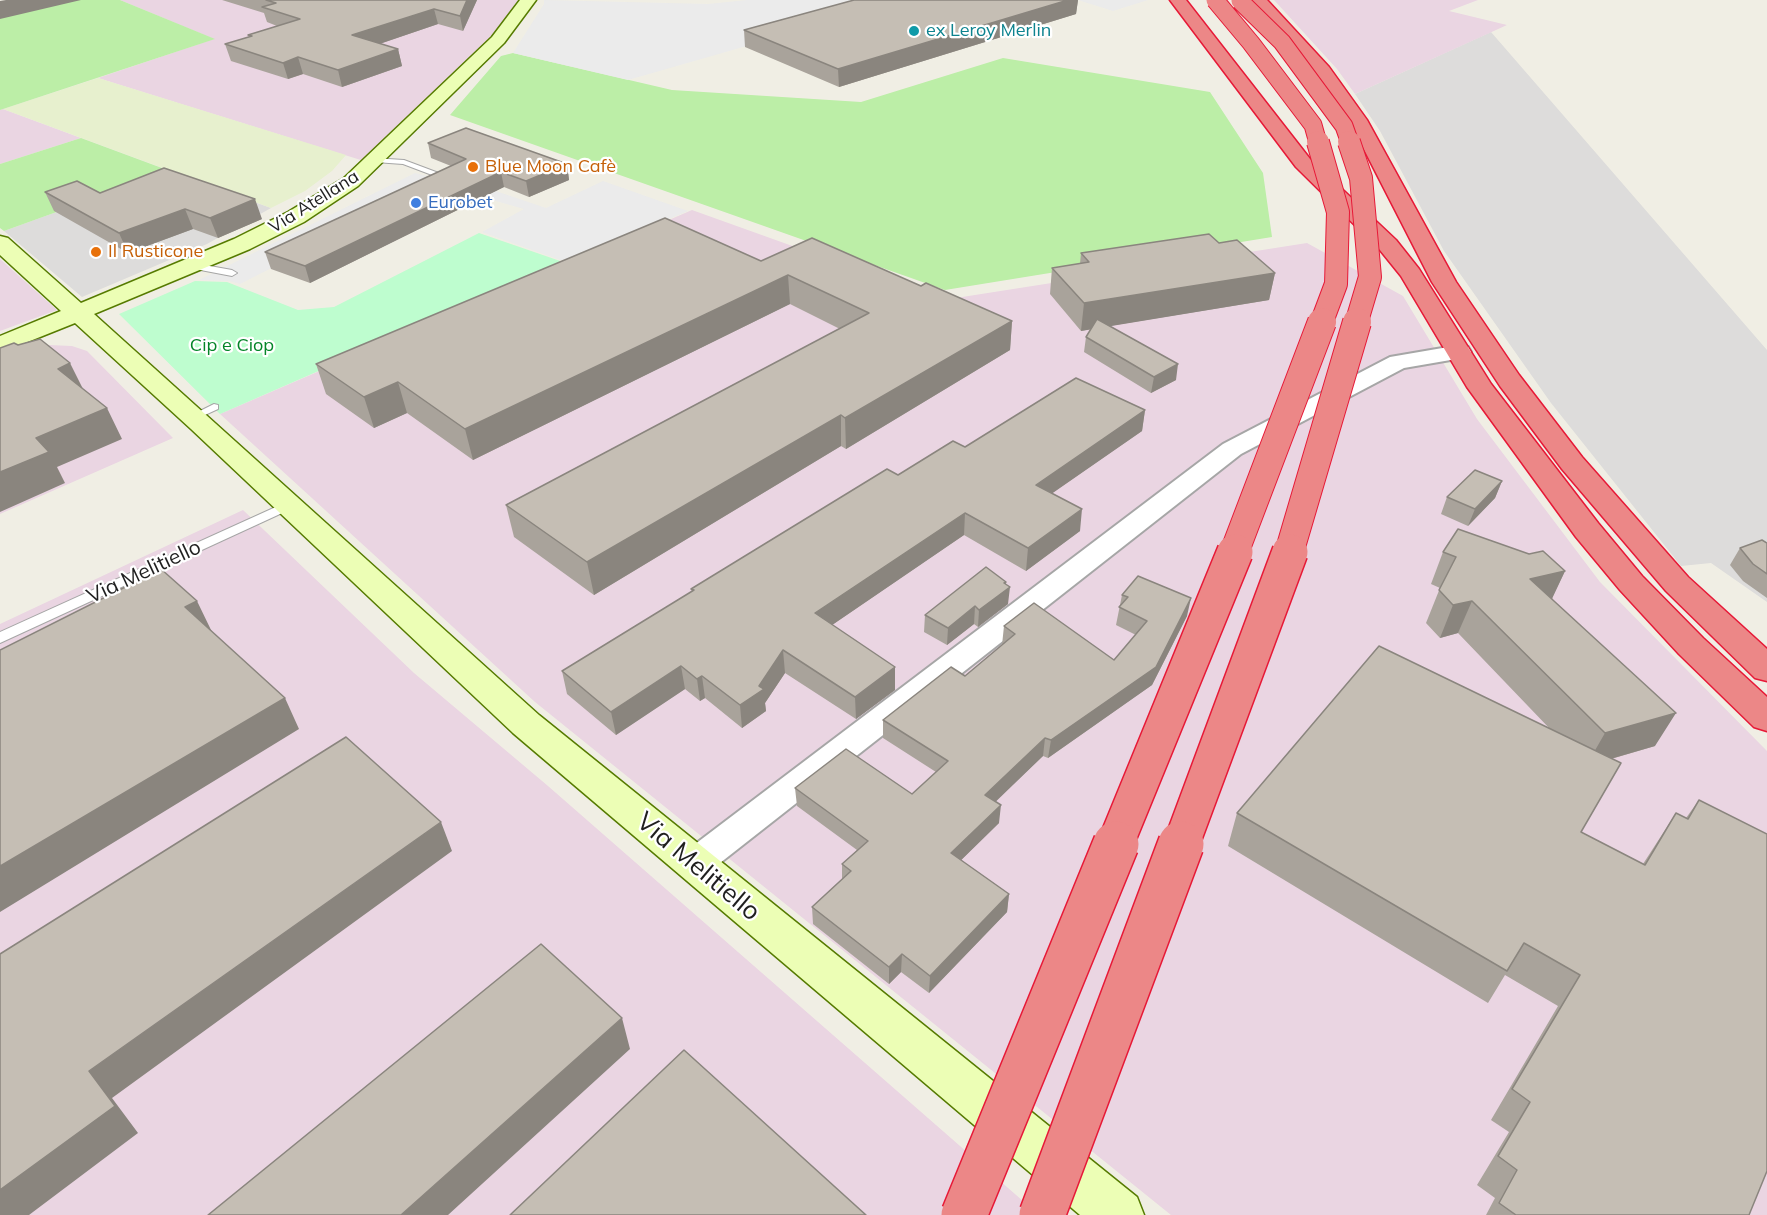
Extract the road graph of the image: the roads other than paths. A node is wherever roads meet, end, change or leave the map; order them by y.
1 (528, 0) edge
2 (1179, 0) edge
3 (1215, 0) edge
4 (1239, 0) edge
5 (1259, 0) edge
6 (375, 160) junction
7 (440, 175) edge
8 (0, 243) edge
9 (193, 266) junction
10 (232, 273) dead end
11 (80, 313) junction
12 (0, 345) edge
13 (1460, 352) junction
14 (289, 505) junction
15 (0, 639) edge
16 (1767, 669) edge
17 (1767, 718) edge
18 (694, 864) junction
19 (964, 1215) edge
20 (1042, 1215) edge
21 (1119, 1215) edge

1 - 6 street, Via Atellana
2 - 13 highway
3 - 19 highway, bridge
4 - 20 highway, bridge
5 - 16 highway
6 - 7 lane
6 - 9 street, Via Atellana
8 - 11 street, Via Melitiello
9 - 10 lane
9 - 11 street, Via Atellana
11 - 12 street, Via Atellana
11 - 14 street, Via Melitiello
13 - 17 highway
13 - 18 street
14 - 15 lane, Via Melitiello
14 - 18 street, Via Melitiello
18 - 21 street, Via Melitiello

